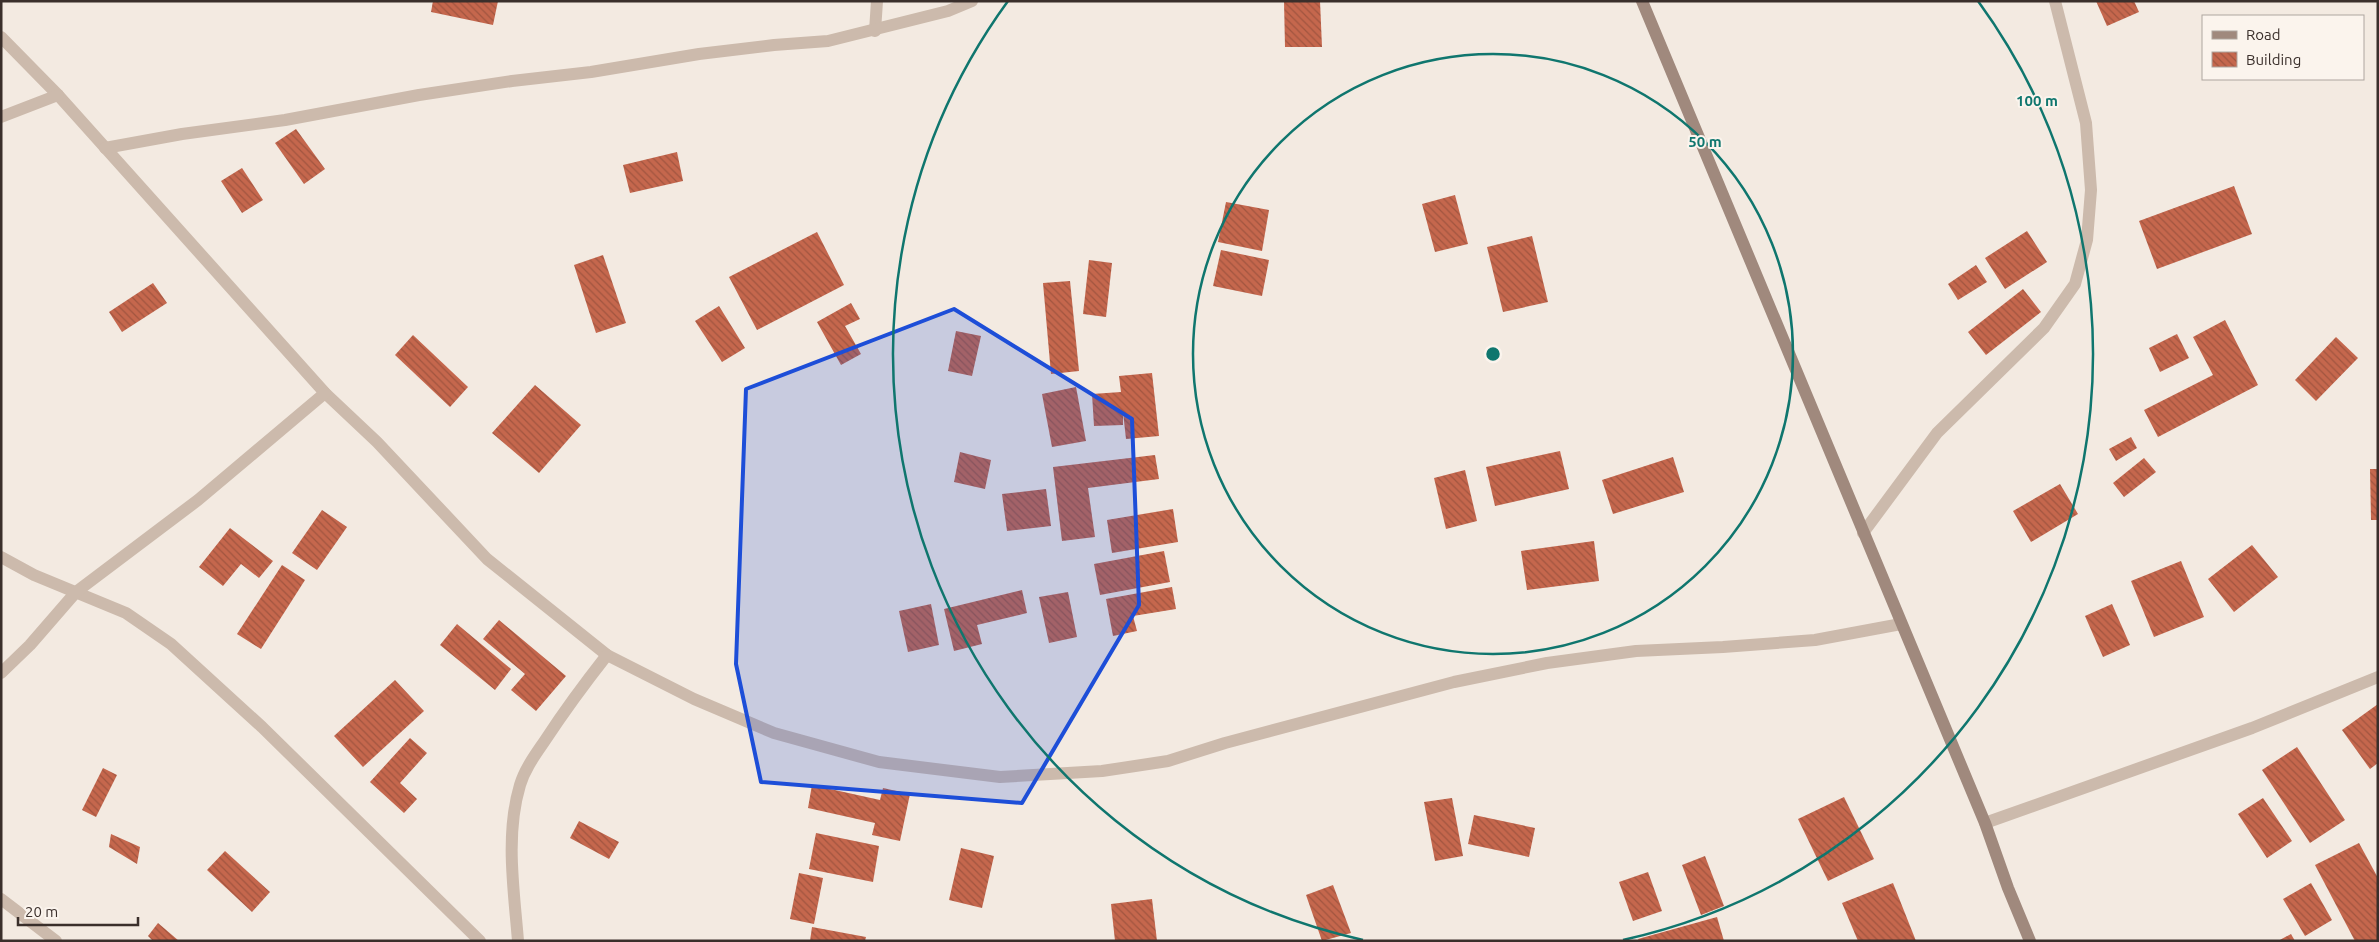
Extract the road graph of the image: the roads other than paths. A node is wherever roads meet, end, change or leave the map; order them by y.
1 (878, 1) edge
2 (972, 1) edge
3 (1642, 1) edge
4 (2055, 1) edge
5 (875, 31) junction
6 (1, 37) edge
7 (58, 95) junction
8 (1, 117) edge
9 (105, 148) junction
10 (325, 393) junction
11 (1863, 533) junction
12 (1, 558) edge
13 (76, 592) junction
14 (1901, 624) junction
15 (606, 656) junction
16 (1, 672) edge
17 (2378, 676) edge
18 (1985, 823) junction
19 (1, 898) edge
20 (56, 941) edge
21 (480, 941) edge
22 (518, 941) edge
23 (2030, 941) edge

1 - 5 street
2 - 5 street
3 - 11 main road
4 - 11 street
5 - 9 street
6 - 7 street
7 - 8 street
7 - 9 street
9 - 10 street
10 - 13 street
10 - 15 street
11 - 14 main road
12 - 13 street
13 - 16 street
13 - 21 street
14 - 15 street
14 - 18 main road
15 - 22 street
17 - 18 street
18 - 23 main road
19 - 20 street

